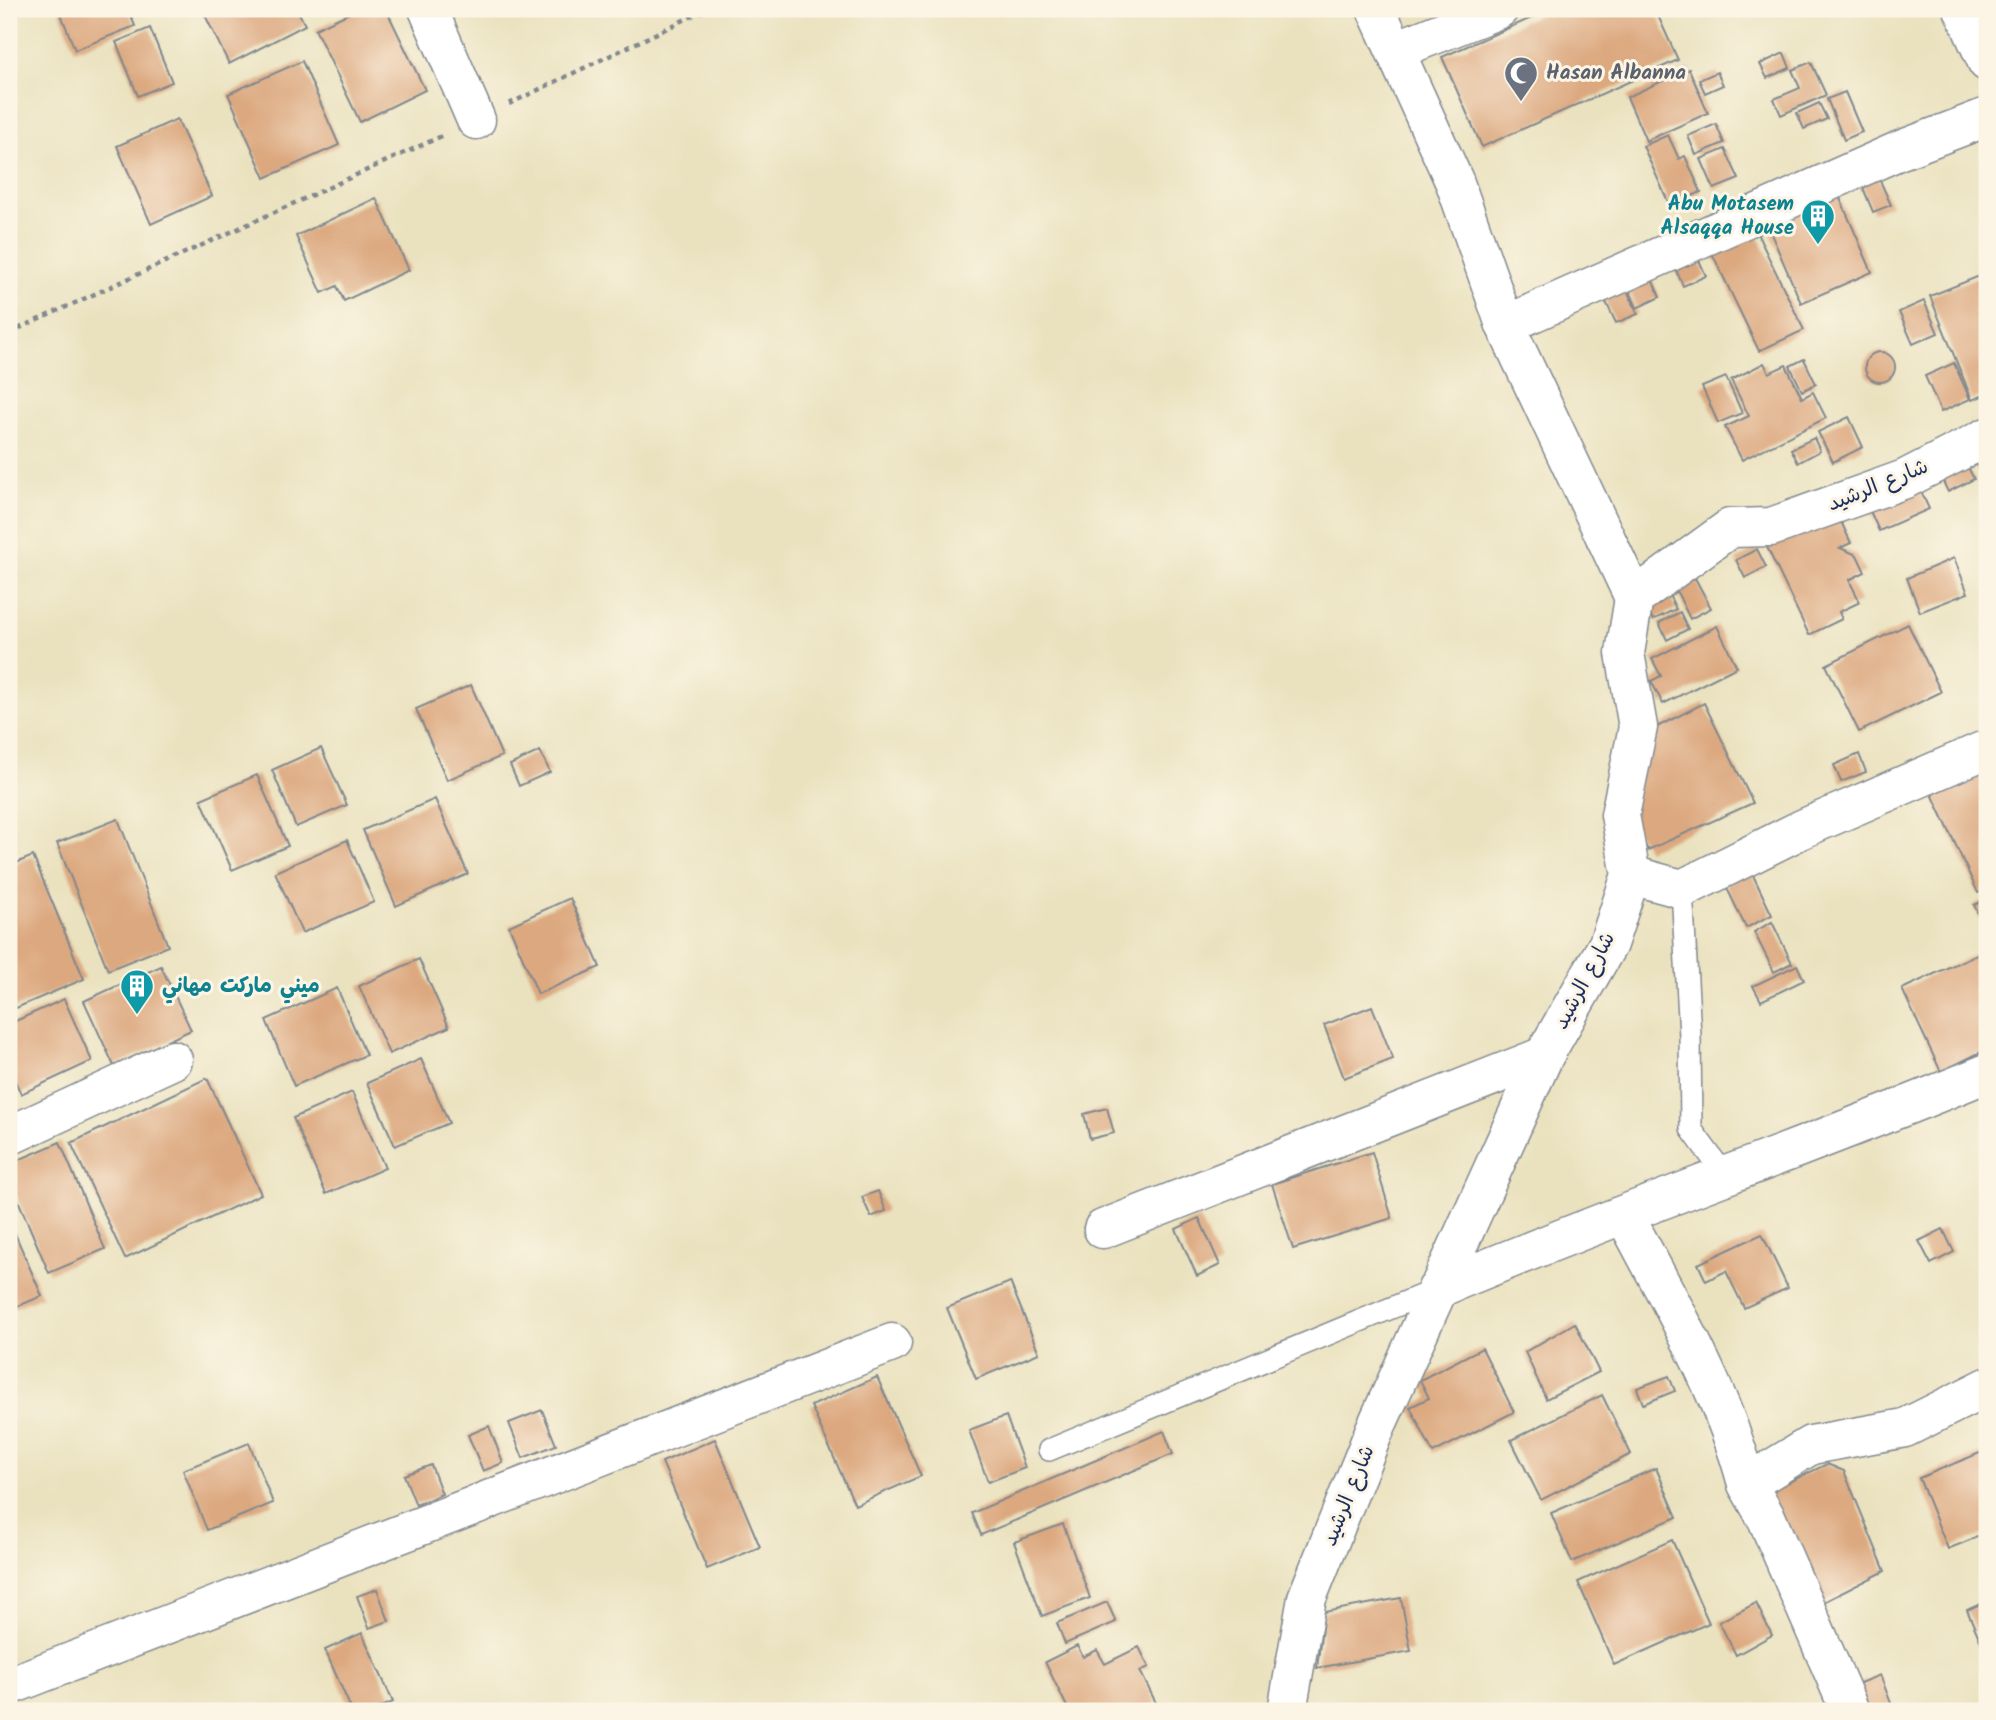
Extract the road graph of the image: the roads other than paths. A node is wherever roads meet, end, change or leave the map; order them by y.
1 (428, 9) edge
2 (1376, 9) edge
3 (1499, 9) edge
4 (1963, 9) edge
5 (1396, 50) junction
6 (1987, 62) edge
7 (1987, 117) edge
8 (476, 120) road end
9 (1505, 325) junction
10 (1987, 437) edge
11 (1634, 598) junction
12 (1987, 750) edge
13 (1631, 876) junction
14 (1682, 889) junction
15 (1544, 1056) junction
16 (173, 1060) dead end
17 (1987, 1073) edge
18 (9, 1136) edge
19 (1724, 1174) junction
20 (1625, 1216) junction
21 (1103, 1229) dead end
22 (1437, 1289) junction
23 (892, 1343) dead end
24 (1987, 1387) edge
25 (1049, 1450) dead end
26 (1747, 1484) junction
27 (9, 1686) edge
28 (1287, 1711) edge
29 (1850, 1711) edge

1 - 8 street
2 - 5 street
3 - 5 street
4 - 6 street
5 - 9 street
7 - 9 street
9 - 11 street
10 - 11 street, شارع الرشيد
11 - 13 street, شارع الرشيد
12 - 14 street
13 - 14 street
13 - 15 street, شارع الرشيد
14 - 19 lane
15 - 21 street
15 - 22 street, شارع الرشيد
16 - 18 street
17 - 19 street
19 - 20 street
20 - 22 street
20 - 26 street
22 - 25 lane
22 - 28 street, شارع الرشيد
23 - 27 street
24 - 26 street
26 - 29 street

